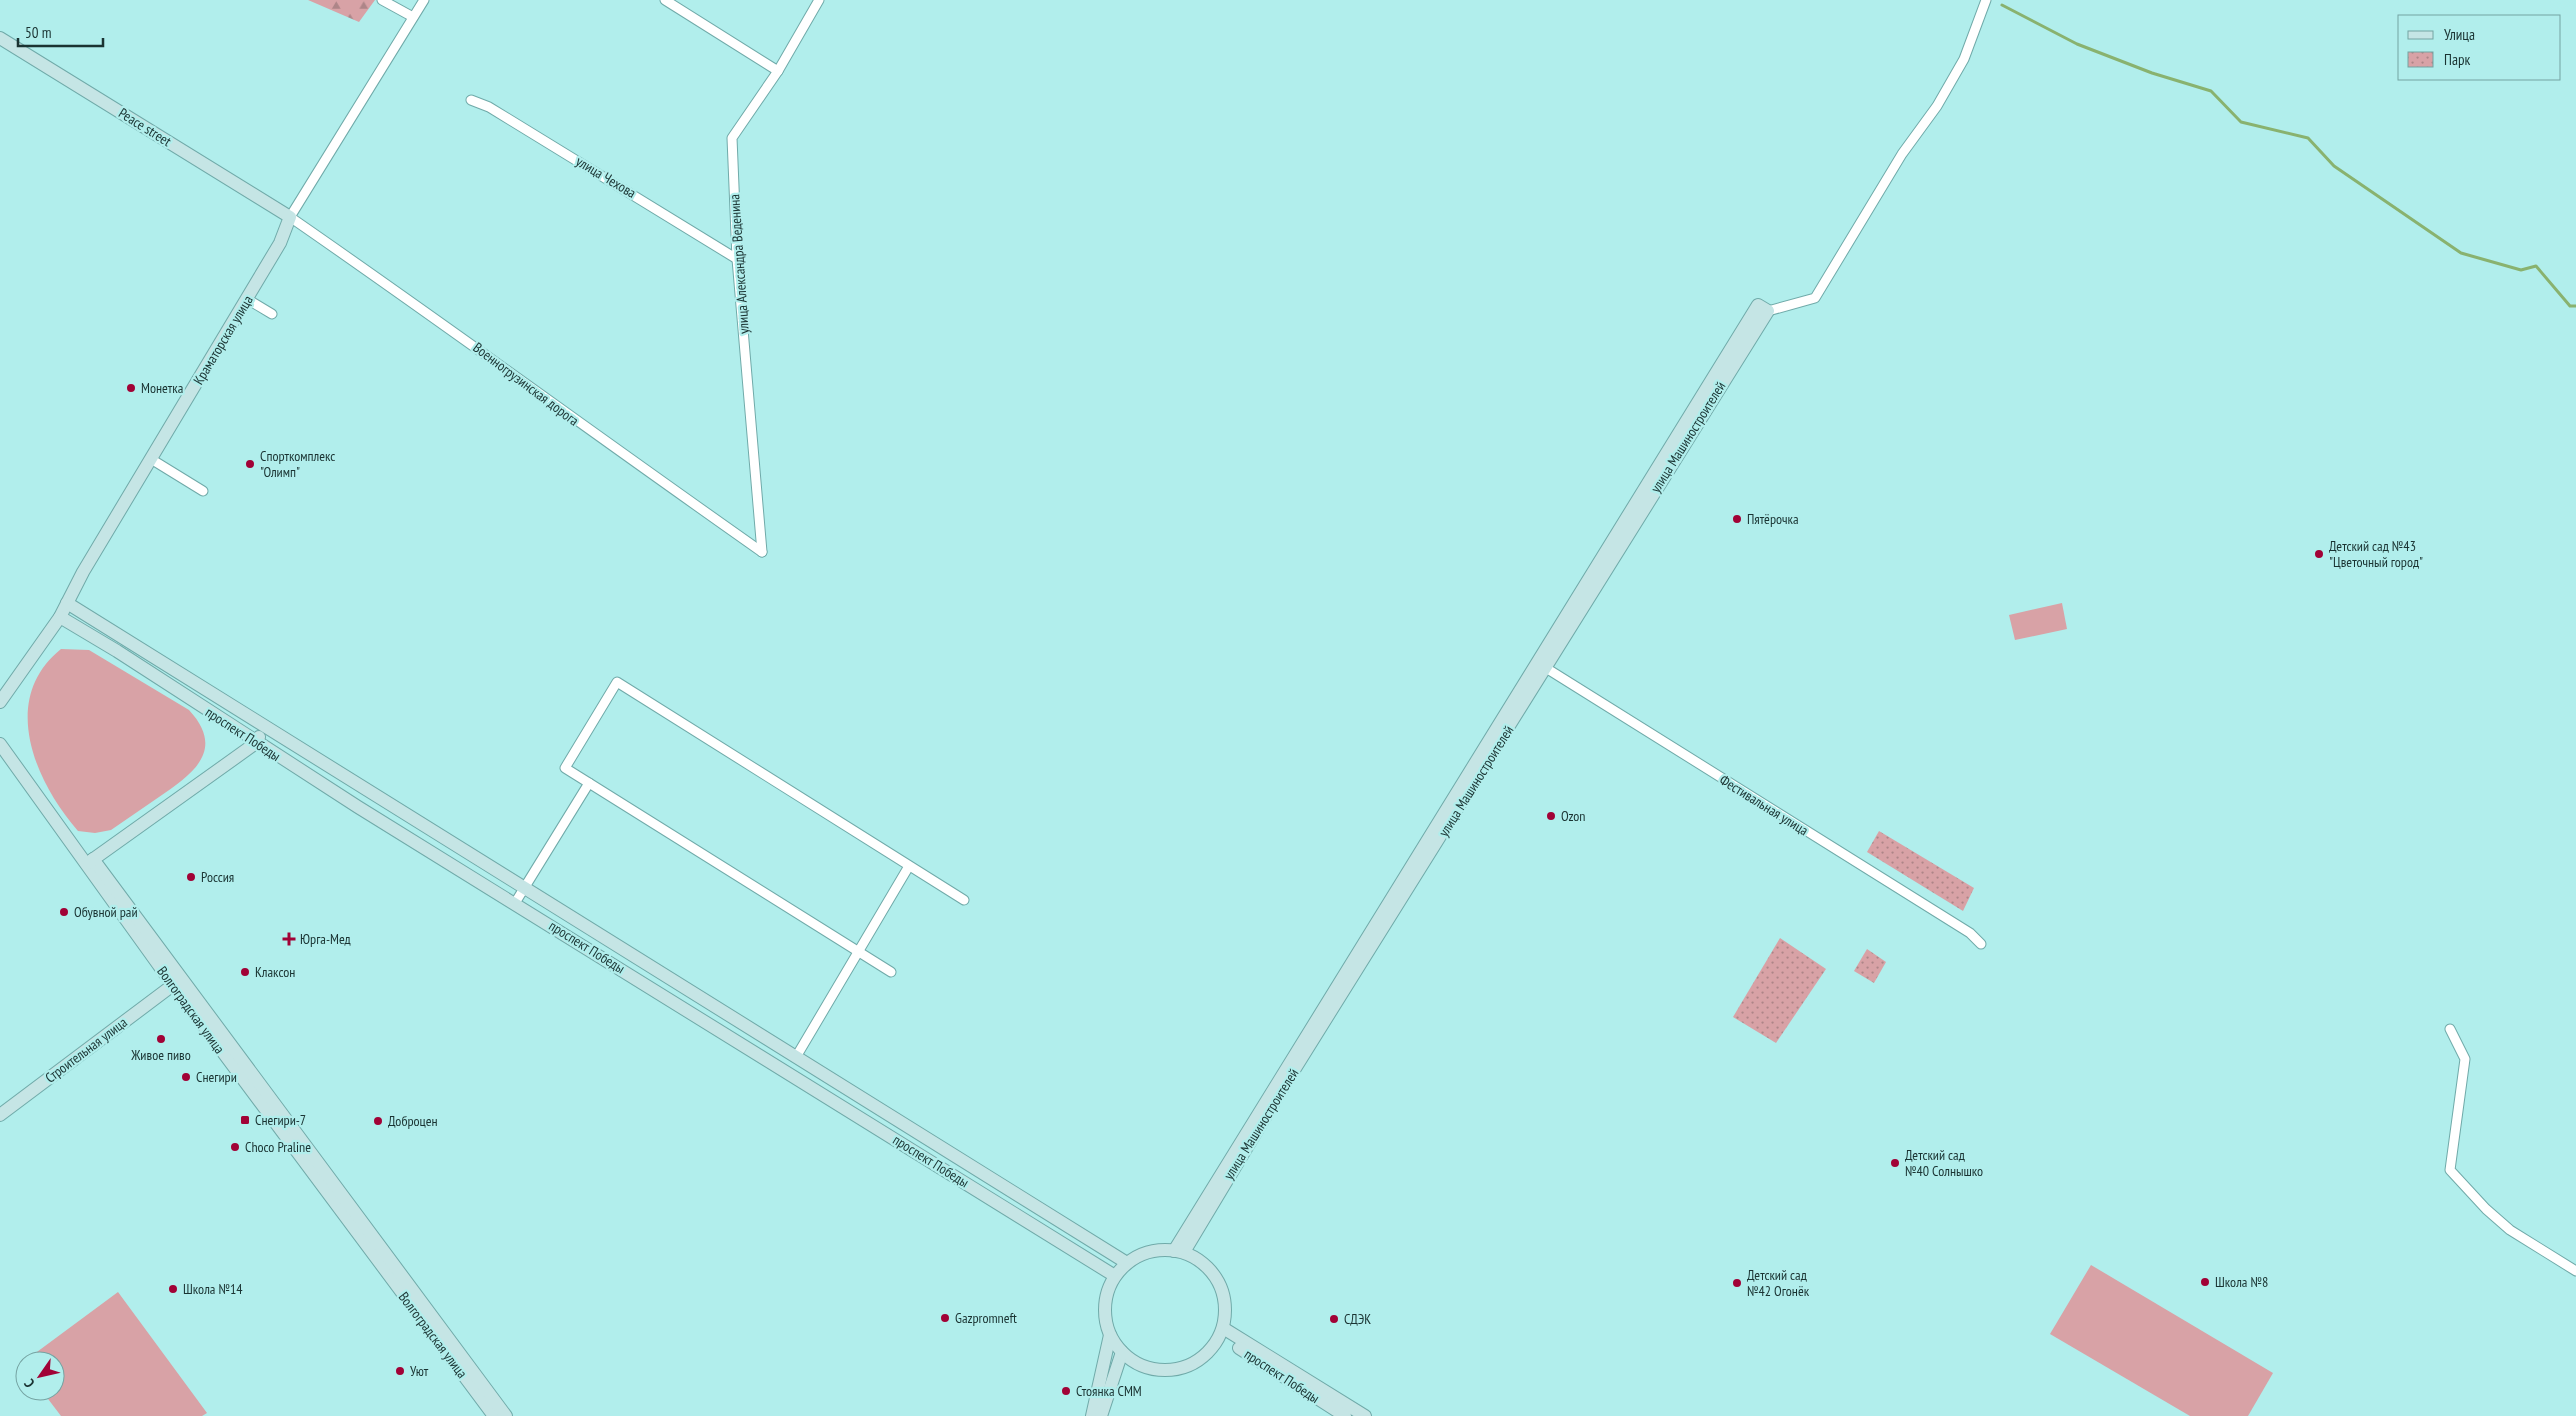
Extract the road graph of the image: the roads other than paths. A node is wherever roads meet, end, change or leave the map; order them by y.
1 (382, 0) edge
2 (424, 0) edge
3 (665, 0) edge
4 (820, 0) edge
5 (1986, 0) edge
6 (413, 17) junction
7 (0, 38) edge
8 (778, 71) junction
9 (471, 100) dead end
10 (290, 217) junction
11 (737, 259) junction
12 (248, 299) junction
13 (1768, 311) junction
14 (272, 314) dead end
15 (151, 459) junction
16 (203, 491) dead end
17 (762, 552) joint
18 (67, 603) junction
19 (60, 618) junction
20 (1546, 668) junction
21 (0, 702) edge
22 (263, 726) junction
23 (256, 743) junction
24 (0, 744) edge
25 (589, 783) junction
26 (89, 862) junction
27 (909, 866) junction
28 (524, 888) junction
29 (964, 900) dead end
30 (515, 903) junction
31 (1981, 944) dead end
32 (858, 952) junction
33 (891, 972) dead end
34 (173, 985) junction
35 (2450, 1029) dead end
36 (796, 1057) junction
37 (0, 1114) edge
38 (1179, 1251) junction
39 (1127, 1262) junction
40 (2576, 1272) edge
41 (1115, 1276) junction
42 (1221, 1332) junction
43 (1110, 1335) junction
44 (1122, 1352) junction
45 (488, 1414) edge
46 (506, 1416) edge
47 (1092, 1416) edge
48 (1101, 1416) edge
49 (1345, 1416) edge
50 (1365, 1416) edge

1 - 6 street
2 - 6 street, Краматорская улица
3 - 8 street
4 - 8 street, улица Александра Веденина
5 - 13 street
6 - 10 street, Краматорская улица
7 - 10 main road, Peace street
8 - 11 street, улица Александра Веденина
9 - 11 street, улица Чехова
10 - 12 main road, Краматорская улица
10 - 17 street, Военногрузинская дорога
11 - 17 street, улица Александра Веденина
12 - 14 street
12 - 15 main road, Краматорская улица
13 - 20 main road, улица Машиностроителей
13 - 38 main road
15 - 16 street
15 - 18 main road, Краматорская улица
18 - 19 main road, Краматорская улица
18 - 22 main road
19 - 21 main road, Краматорская улица
19 - 23 main road, проспект Победы
20 - 31 street, Фестивальная улица
20 - 38 main road, улица Машиностроителей
22 - 23 main road
22 - 28 main road
23 - 26 main road
23 - 30 main road, проспект Победы
24 - 26 main road, Волгоградская улица
25 - 27 street
25 - 28 street
25 - 32 street
26 - 34 main road, Волгоградская улица
26 - 46 main road
27 - 29 street
27 - 32 street
28 - 30 street
28 - 36 main road
30 - 41 main road, проспект Победы
32 - 33 street
32 - 36 street
34 - 37 main road, Строительная улица
34 - 45 main road, Волгоградская улица
35 - 40 street
36 - 39 main road
38 - 39 main road
38 - 42 main road
39 - 41 main road
41 - 43 main road
42 - 44 main road
42 - 49 main road, проспект Победы
42 - 50 main road
43 - 44 main road
43 - 47 main road
44 - 48 main road

